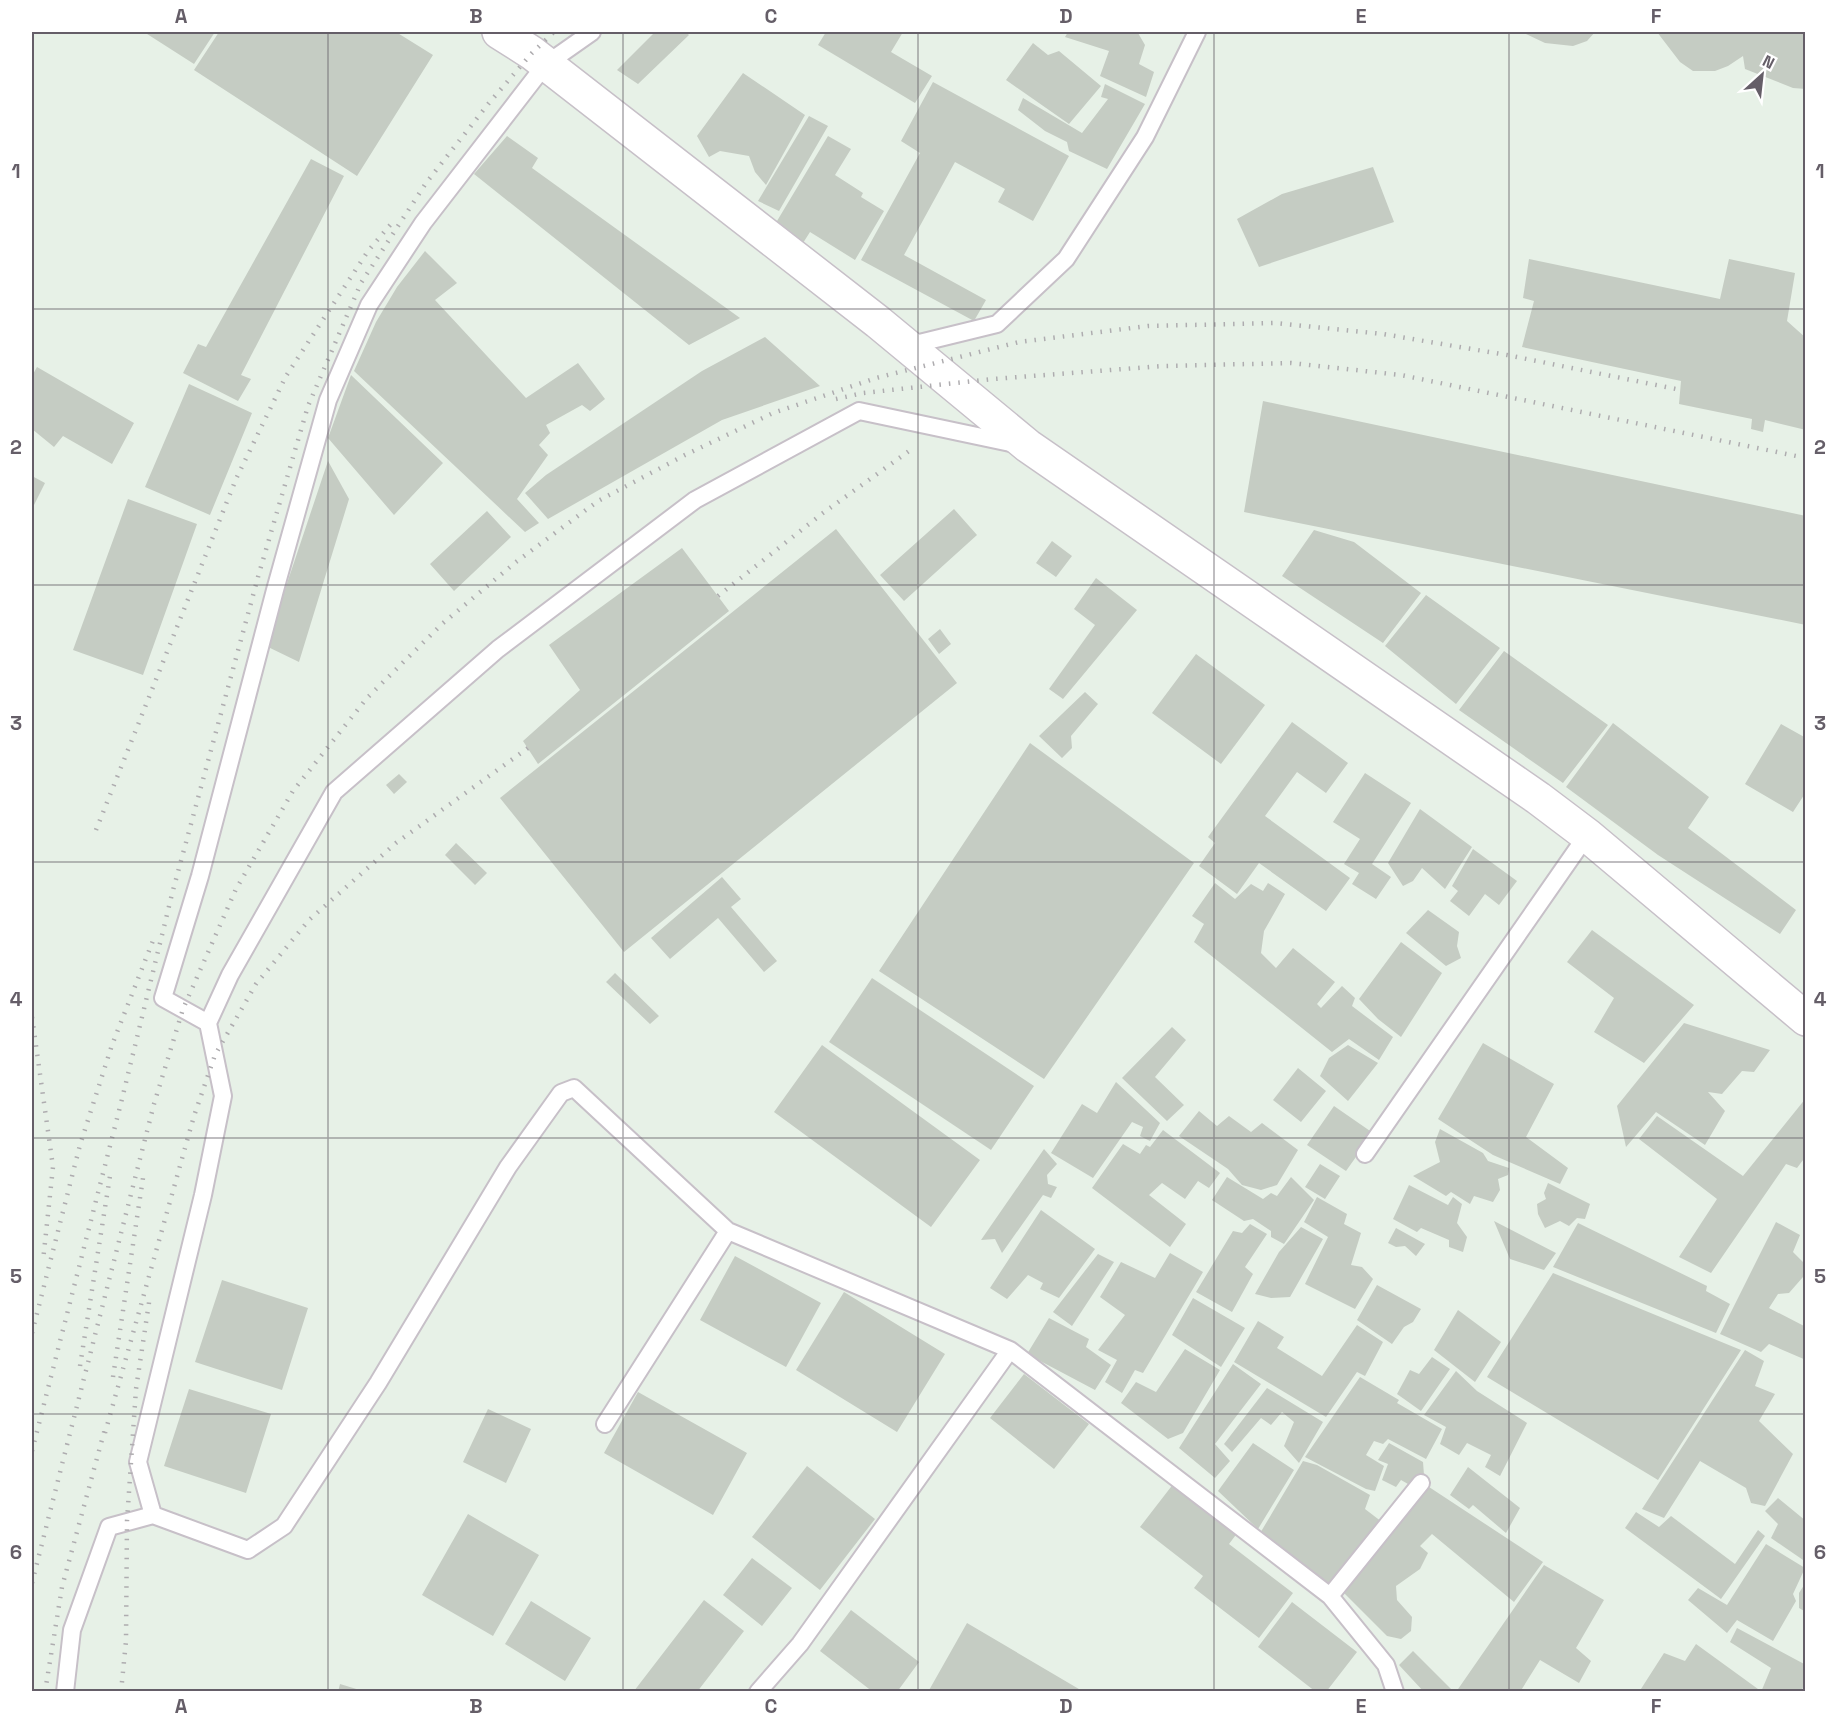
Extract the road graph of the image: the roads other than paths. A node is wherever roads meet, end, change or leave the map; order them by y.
1 (499, 32) edge
2 (592, 32) edge
3 (1197, 32) edge
4 (545, 65) junction
5 (907, 346) junction
6 (1028, 446) junction
7 (1587, 836) junction
8 (1806, 1019) edge
9 (208, 1023) junction
10 (1365, 1154) dead end
11 (728, 1231) junction
12 (1010, 1350) junction
13 (605, 1424) dead end
14 (1421, 1483) dead end
15 (153, 1515) junction
16 (1330, 1596) junction
17 (65, 1692) edge
18 (758, 1692) edge
19 (1395, 1692) edge

1 - 4 street
2 - 4 lane
3 - 5 lane
4 - 5 street
4 - 9 lane
5 - 6 street
6 - 7 street
6 - 9 lane
7 - 8 street
7 - 10 lane
9 - 15 lane
11 - 12 lane
11 - 13 lane
11 - 15 lane
12 - 16 lane
12 - 18 lane
14 - 16 lane
15 - 17 lane
16 - 19 lane

